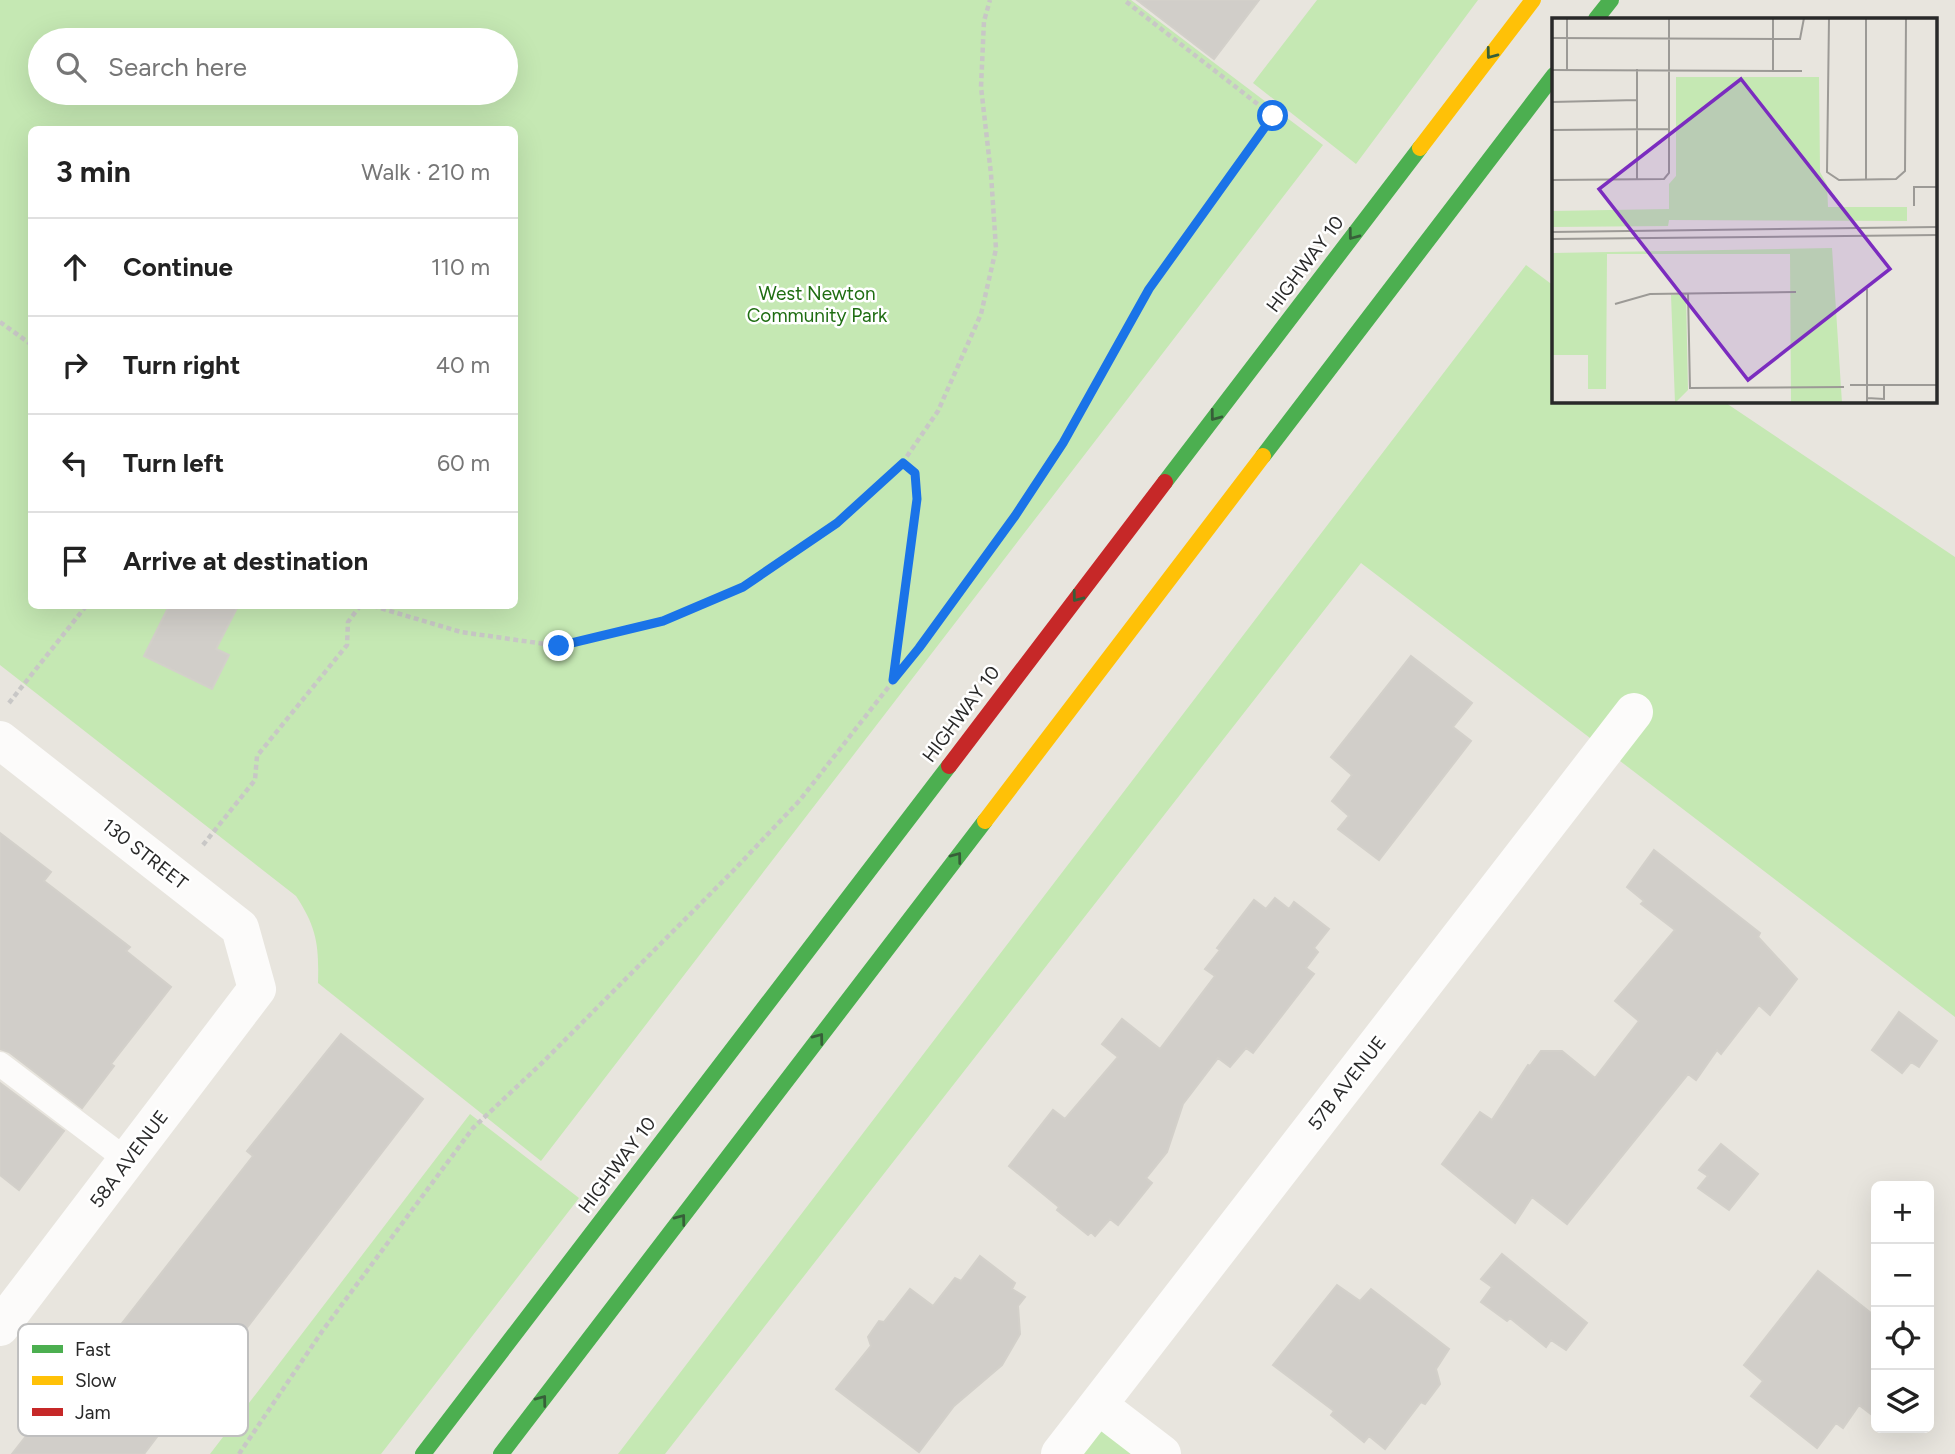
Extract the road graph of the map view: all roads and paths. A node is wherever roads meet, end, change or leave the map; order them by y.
1 (990, 0) edge
2 (1124, 0) edge
3 (1532, 0) edge
4 (1611, 0) edge
5 (1598, 18) edge
6 (1552, 78) edge
7 (0, 321) edge
8 (28, 342) edge
9 (903, 463) junction
10 (84, 609) edge
11 (358, 609) edge
12 (383, 609) edge
13 (893, 680) junction
14 (1634, 712) dead end
15 (1, 726) edge
16 (203, 845) dead end
17 (257, 989) joint
18 (0, 1064) edge
19 (128, 1161) junction
20 (0, 1328) edge
21 (1098, 1405) junction
22 (239, 1454) edge
23 (423, 1454) edge
24 (501, 1454) edge
25 (1060, 1454) edge
26 (1162, 1454) edge

1 - 9 path
2 - 13 path
3 -> 23 highway, HIGHWAY 10
4 - 5 highway
24 -> 6 highway
7 - 8 path
9 - 12 path
9 - 13 path
10 - 15 path
11 - 16 path
13 - 22 path
14 - 21 street, 57B AVENUE
15 - 17 street, 130 STREET
17 - 19 street, 58A AVENUE
18 - 19 lane
19 - 20 street, 58A AVENUE
21 - 25 street, 57B AVENUE
21 - 26 street

